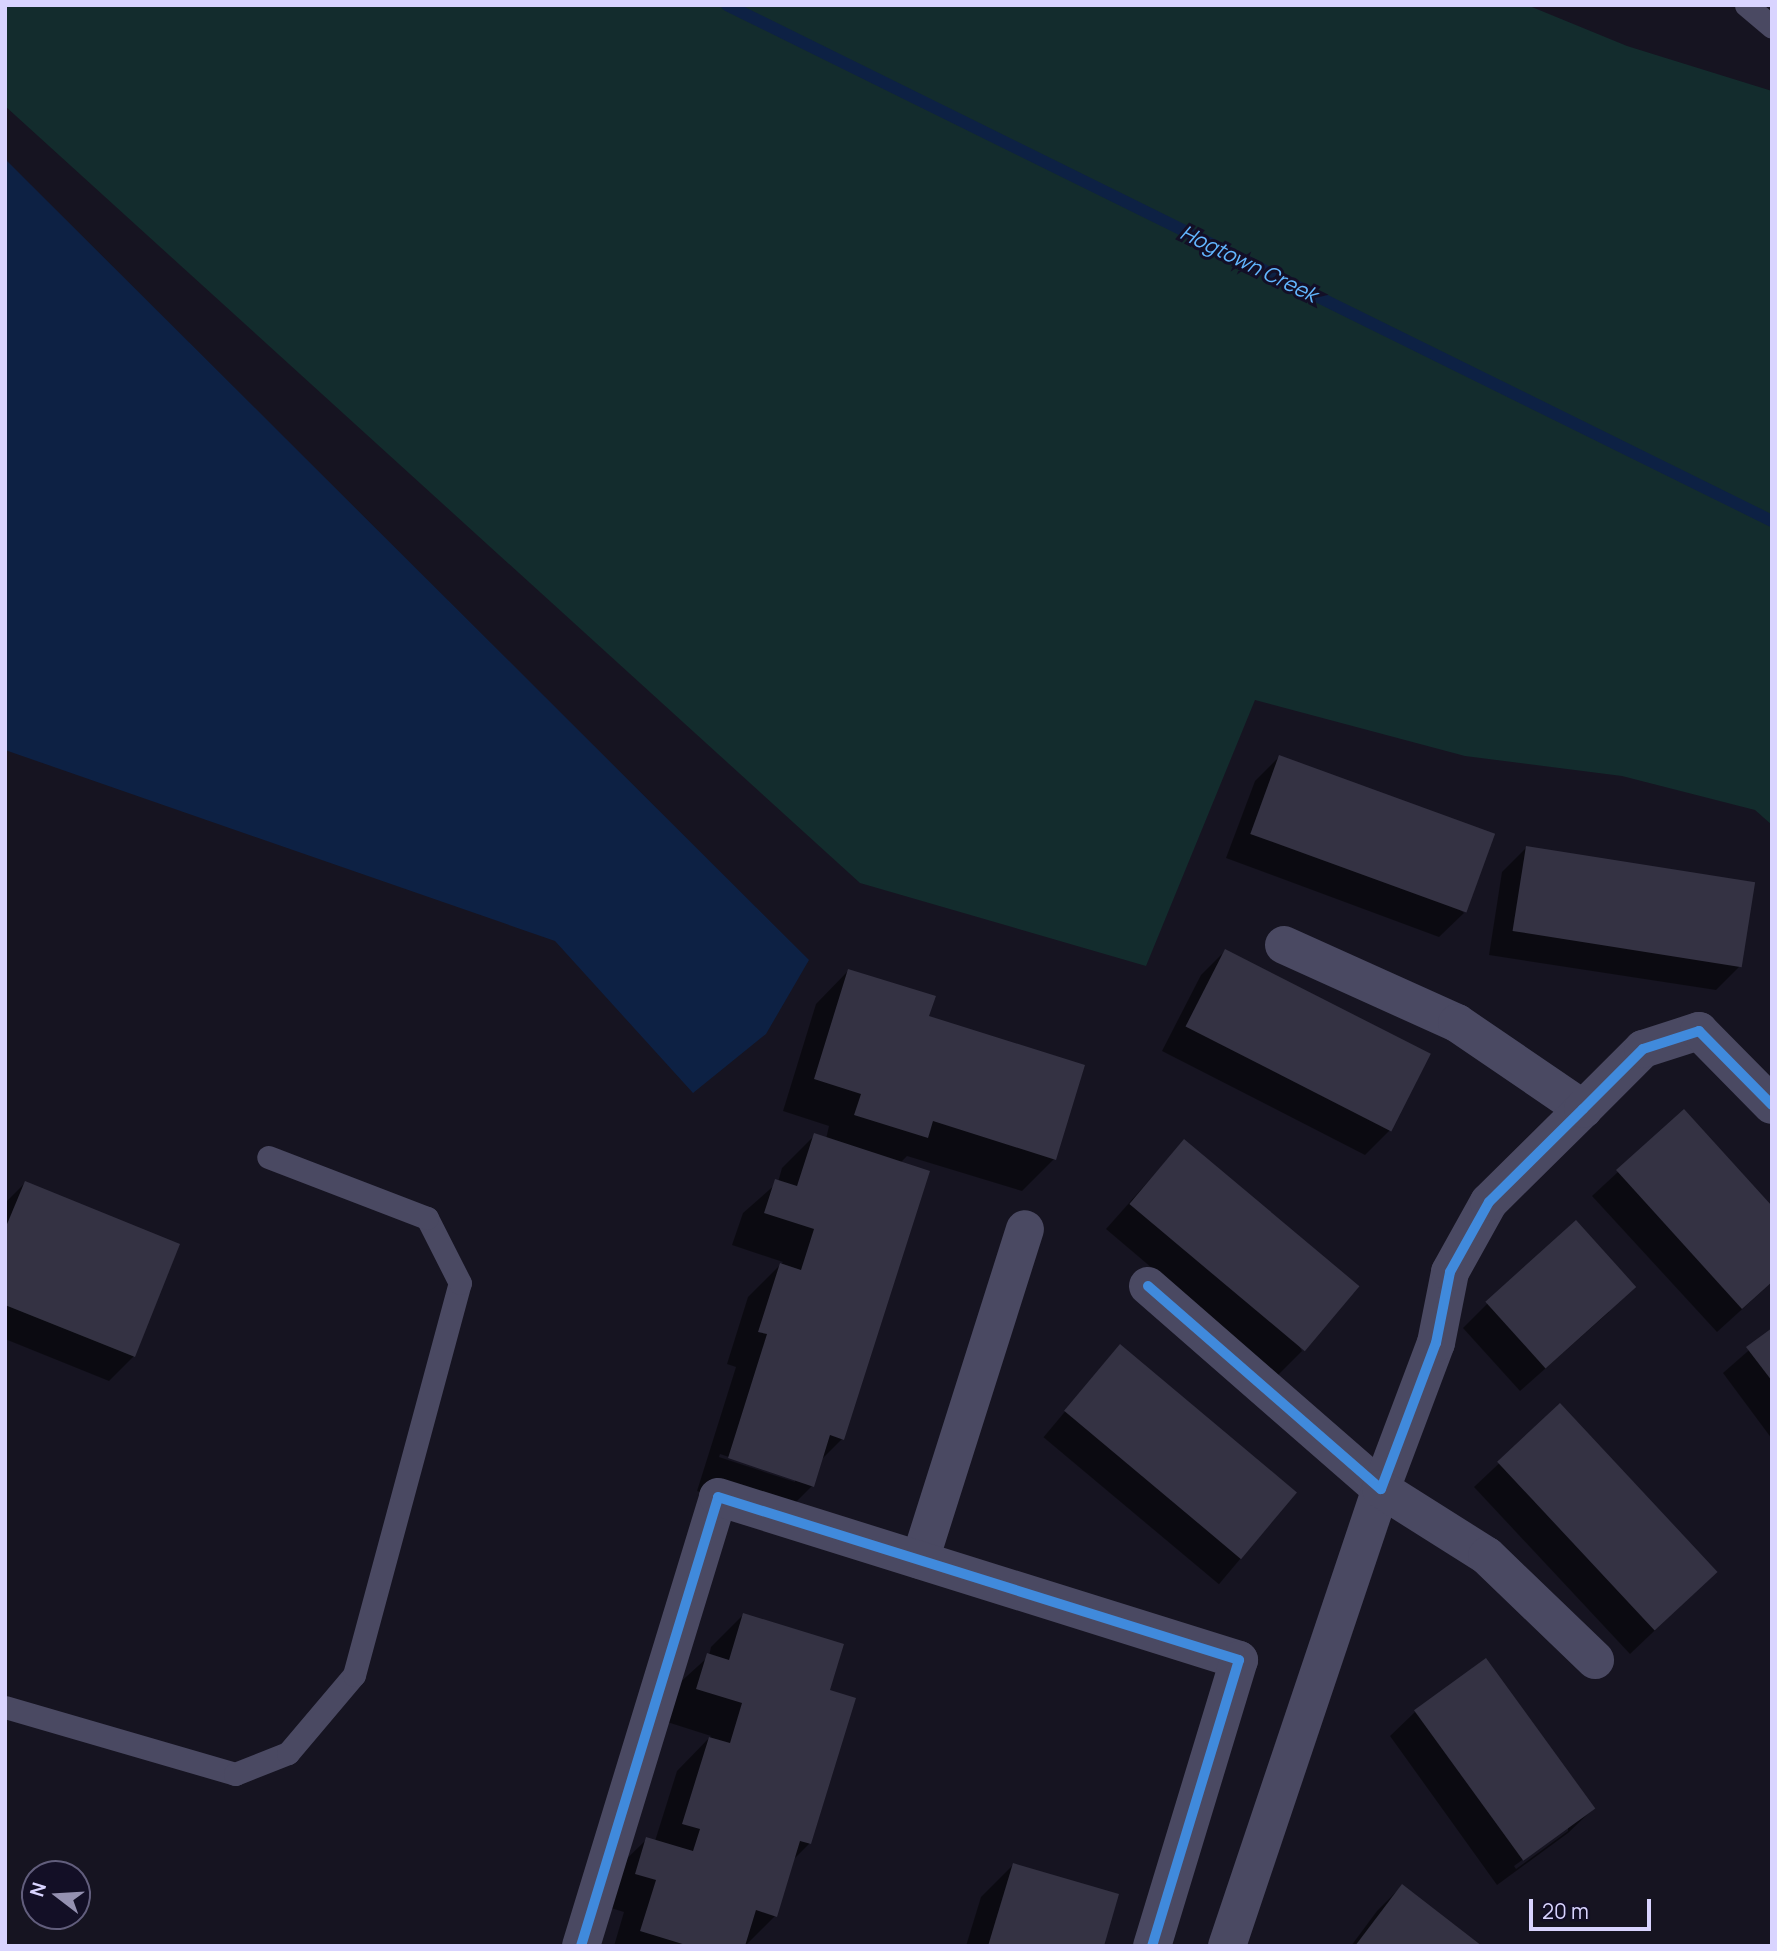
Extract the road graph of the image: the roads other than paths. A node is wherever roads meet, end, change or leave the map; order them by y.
1 (1746, 5) edge
2 (1772, 27) edge
3 (1284, 945) dead end
4 (1772, 1105) edge
5 (1583, 1109) junction
6 (268, 1157) dead end
7 (1025, 1229) dead end
8 (1148, 1286) dead end
9 (1381, 1489) junction
10 (920, 1560) junction
11 (1595, 1660) dead end
12 (5, 1707) edge
13 (580, 1946) edge
14 (1152, 1946) edge
15 (1227, 1946) edge

1 - 2 lane
3 - 5 street
4 - 5 street
5 - 9 street
6 - 12 lane
7 - 10 street
8 - 9 street
9 - 11 street
9 - 15 street
10 - 13 street
10 - 14 street

